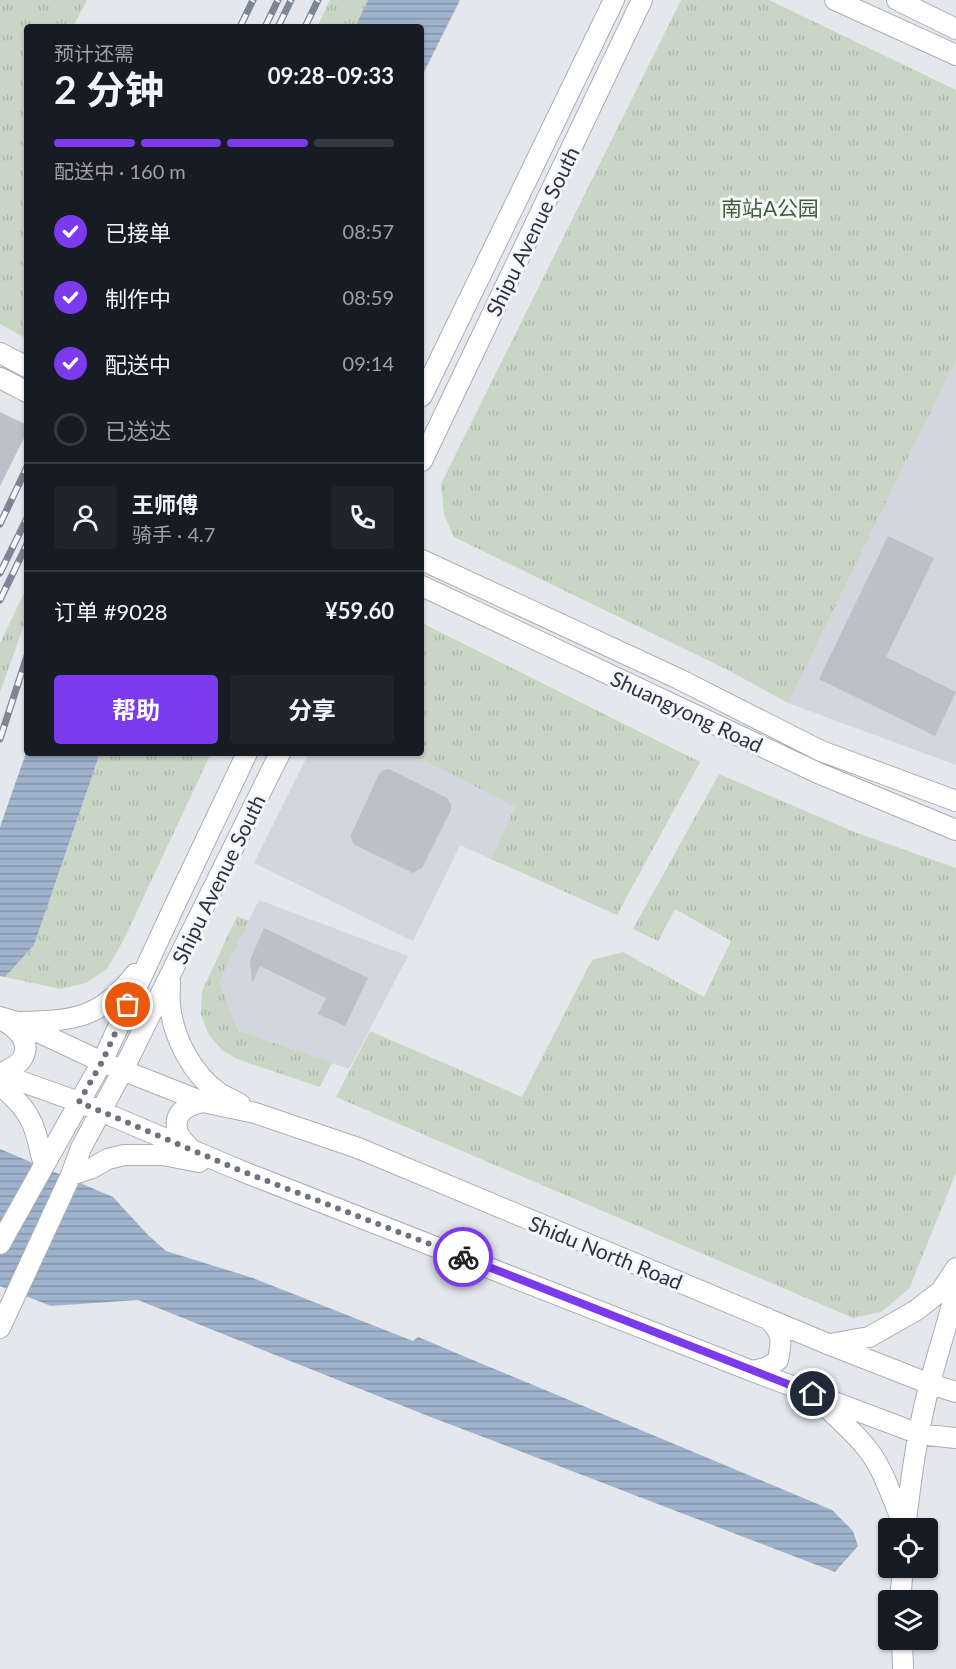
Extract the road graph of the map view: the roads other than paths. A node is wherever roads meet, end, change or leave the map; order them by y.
1 (614, 0) edge
2 (642, 0) edge
3 (835, 0) edge
4 (897, 0) edge
5 (956, 29) edge
6 (956, 55) edge
7 (0, 353) edge
8 (24, 365) edge
9 (0, 378) edge
10 (24, 390) edge
11 (424, 392) edge
12 (424, 457) edge
13 (424, 561) edge
14 (424, 587) edge
15 (246, 756) edge
16 (279, 756) edge
17 (956, 801) edge
18 (956, 830) edge
19 (172, 911) junction
20 (198, 918) junction
21 (155, 949) junction
22 (170, 975) junction
23 (6, 1019) edge
24 (102, 1062) junction
25 (123, 1070) junction
26 (0, 1074) edge
27 (0, 1085) edge
28 (79, 1102) junction
29 (203, 1102) junction
30 (100, 1111) junction
31 (255, 1113) junction
32 (191, 1149) junction
33 (44, 1164) junction
34 (239, 1170) junction
35 (71, 1175) junction
36 (0, 1244) edge
37 (956, 1268) edge
38 (956, 1290) edge
39 (766, 1318) junction
40 (0, 1328) edge
41 (828, 1344) junction
42 (752, 1371) junction
43 (930, 1384) junction
44 (956, 1392) edge
45 (813, 1394) junction
46 (919, 1434) junction
47 (956, 1438) edge
48 (901, 1518) edge
49 (906, 1518) edge
50 (902, 1650) edge
51 (903, 1669) edge

1 - 11 main road, Shipu Avenue South
2 - 12 main road, Shipu Avenue South
3 - 6 main road
4 - 5 main road
7 - 8 main road
9 - 10 main road
13 - 17 main road, Shuangyong Road
14 - 18 main road, Shuangyong Road
15 - 19 main road, Shipu Avenue South
16 - 20 main road, Shipu Avenue South
19 - 20 main road
19 - 21 main road, Shipu Avenue South
20 - 22 main road, Shipu Avenue South
21 - 23 main road
21 - 24 main road, Shipu Avenue South
22 - 25 main road, Shipu Avenue South
22 - 31 main road
23 - 24 main road
23 - 26 main road
24 - 25 main road
24 - 28 main road, Shipu Avenue South
25 - 29 main road
25 - 30 main road, Shipu Avenue South
26 - 28 main road
27 - 33 main road
28 - 30 main road
28 - 33 main road, Shipu Avenue South
29 - 31 main road
29 - 32 main road
30 - 32 main road
30 - 35 main road, Shipu Avenue South
31 - 39 main road, Shidu North Road
32 - 34 main road
33 - 35 main road
33 - 36 main road, Shipu Avenue South
34 - 35 main road
34 - 42 main road
35 - 40 main road, Shipu Avenue South
37 - 41 main road
38 - 43 main road
39 - 41 main road, Shidu North Road
39 - 42 main road
41 - 43 main road, Shidu North Road
42 - 45 main road
43 - 44 main road, Shidu North Road
43 - 46 main road
45 - 46 main road
45 - 48 main road
46 - 47 main road
46 - 49 main road
50 - 51 main road

